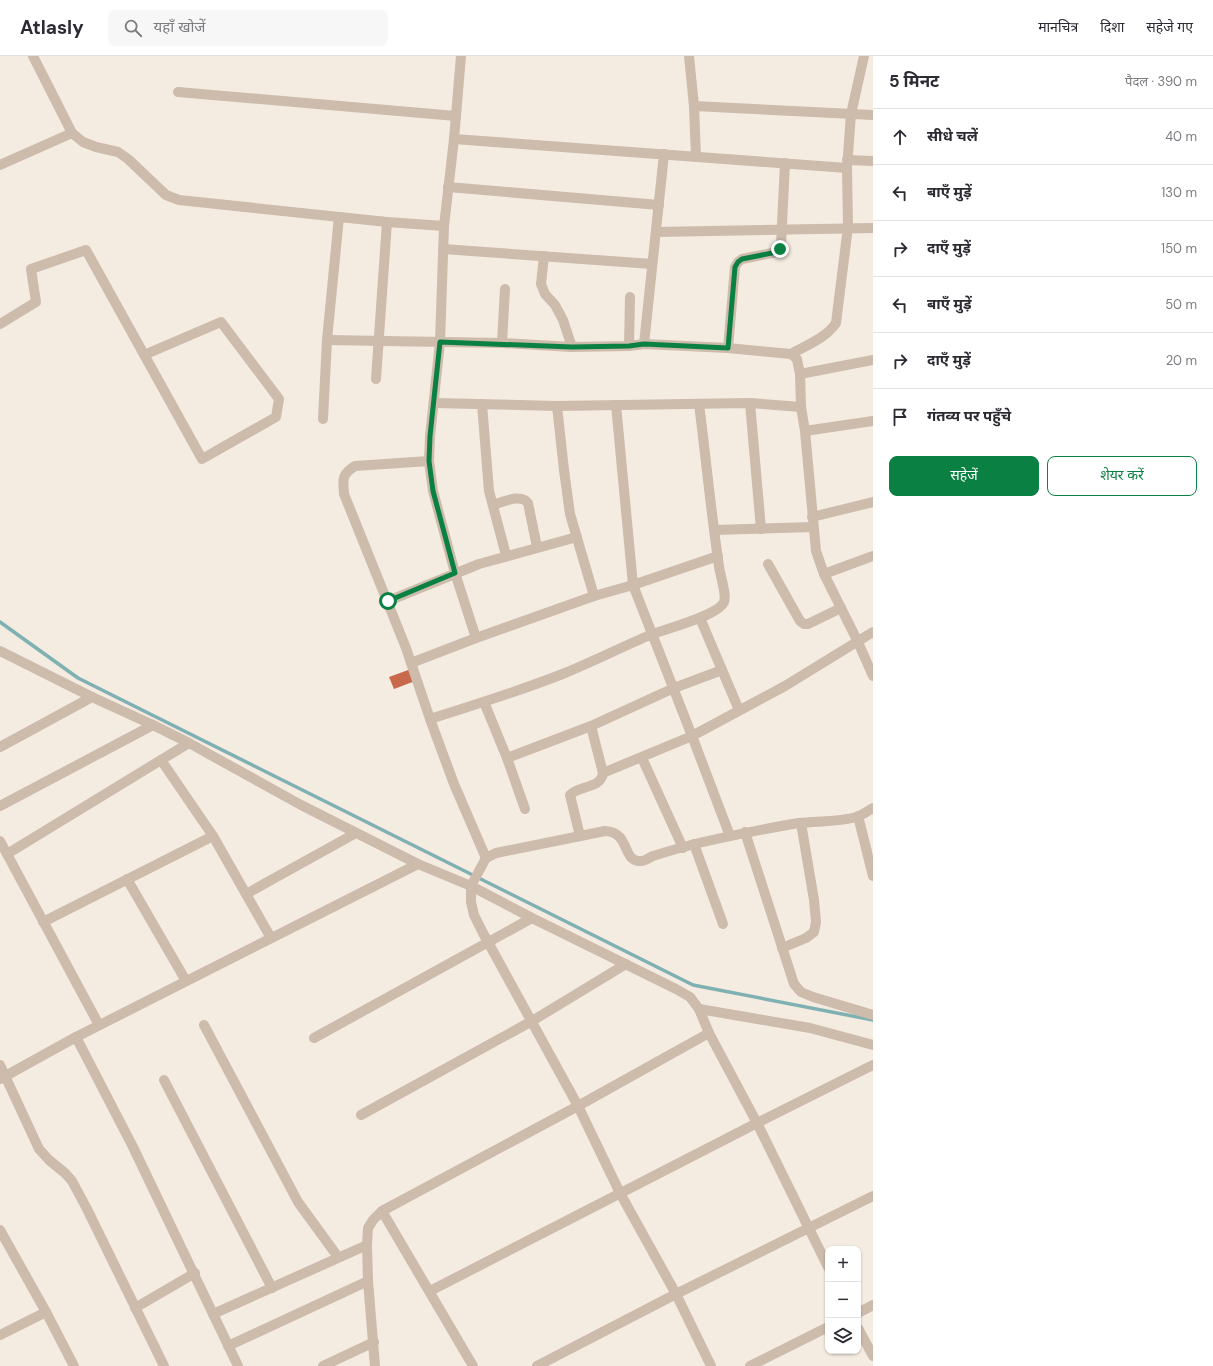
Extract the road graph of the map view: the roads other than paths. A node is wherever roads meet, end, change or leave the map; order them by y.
1 (33, 56) edge
2 (461, 56) edge
3 (689, 56) edge
4 (864, 56) edge
5 (178, 92) dead end
6 (694, 106) junction
7 (851, 114) junction
8 (873, 115) edge
9 (456, 116) junction
10 (72, 133) junction
11 (454, 140) junction
12 (664, 154) junction
13 (696, 157) junction
14 (873, 161) edge
15 (785, 164) junction
16 (847, 164) junction
17 (0, 165) edge
18 (448, 187) junction
19 (659, 205) junction
20 (339, 217) junction
21 (387, 222) junction
22 (444, 226) junction
23 (848, 227) junction
24 (873, 228) edge
25 (782, 229) junction
26 (656, 232) junction
27 (443, 249) junction
28 (544, 256) junction
29 (652, 264) junction
30 (505, 289) dead end
31 (630, 297) dead end
32 (0, 324) edge
33 (327, 340) junction
34 (378, 342) junction
35 (440, 342) junction
36 (502, 343) junction
37 (644, 344) junction
38 (629, 346) junction
39 (572, 347) junction
40 (728, 348) junction
41 (791, 354) junction
42 (144, 355) junction
43 (873, 360) edge
44 (800, 374) junction
45 (376, 379) dead end
46 (434, 402) junction
47 (750, 403) junction
48 (482, 404) junction
49 (699, 404) junction
50 (616, 405) junction
51 (557, 406) junction
52 (801, 407) junction
53 (323, 419) dead end
54 (873, 421) edge
55 (805, 431) junction
56 (429, 461) junction
57 (873, 502) edge
58 (493, 505) junction
59 (813, 522) junction
60 (761, 529) junction
61 (714, 530) junction
62 (577, 537) junction
63 (537, 547) junction
64 (506, 555) junction
65 (718, 556) junction
66 (873, 556) edge
67 (768, 564) dead end
68 (455, 573) junction
69 (824, 574) junction
70 (633, 585) junction
71 (594, 596) junction
72 (388, 601) junction
73 (841, 608) junction
74 (700, 618) junction
75 (873, 632) edge
76 (651, 635) junction
77 (476, 638) junction
78 (857, 640) junction
79 (0, 652) edge
80 (411, 663) junction
81 (722, 670) junction
82 (873, 676) edge
83 (674, 688) junction
84 (92, 697) junction
85 (484, 702) junction
86 (739, 710) junction
87 (430, 719) junction
88 (153, 725) junction
89 (591, 726) junction
90 (692, 736) junction
91 (189, 743) junction
92 (0, 747) edge
93 (507, 758) junction
94 (642, 758) junction
95 (161, 760) junction
96 (604, 773) junction
97 (0, 806) edge
98 (873, 808) edge
99 (525, 809) dead end
100 (858, 816) junction
101 (801, 823) junction
102 (745, 832) junction
103 (356, 833) junction
104 (213, 836) junction
105 (580, 836) junction
106 (730, 836) junction
107 (0, 841) edge
108 (694, 844) junction
109 (682, 848) junction
110 (7, 854) junction
111 (485, 860) junction
112 (418, 864) junction
113 (873, 876) edge
114 (127, 879) junction
115 (473, 882) junction
116 (246, 894) junction
117 (532, 918) junction
118 (42, 922) junction
119 (723, 924) dead end
120 (271, 938) junction
121 (488, 943) junction
122 (782, 948) junction
123 (626, 964) junction
124 (186, 981) junction
125 (699, 1010) junction
126 (873, 1015) edge
127 (532, 1021) junction
128 (204, 1025) dead end
129 (99, 1026) junction
130 (709, 1033) junction
131 (76, 1037) junction
132 (314, 1038) dead end
133 (873, 1045) edge
134 (0, 1065) edge
135 (873, 1065) edge
136 (2, 1077) edge
137 (164, 1080) dead end
138 (578, 1106) junction
139 (361, 1115) dead end
140 (757, 1123) junction
141 (620, 1193) junction
142 (873, 1196) edge
143 (382, 1211) junction
144 (810, 1228) junction
145 (0, 1231) edge
146 (367, 1245) junction
147 (338, 1257) junction
148 (825, 1260) edge
149 (195, 1273) junction
150 (368, 1281) junction
151 (272, 1288) junction
152 (430, 1291) junction
153 (676, 1294) junction
154 (873, 1305) edge
155 (135, 1308) junction
156 (861, 1311) edge
157 (46, 1312) junction
158 (213, 1314) junction
159 (825, 1328) edge
160 (861, 1334) edge
161 (0, 1335) edge
162 (374, 1342) junction
163 (228, 1346) junction
164 (873, 1356) edge
165 (74, 1366) edge
166 (164, 1366) edge
167 (238, 1366) edge
168 (323, 1366) edge
169 (375, 1366) edge
170 (473, 1366) edge
171 (537, 1366) edge
172 (711, 1366) edge
173 (750, 1366) edge

1 - 10 street
2 - 9 street
3 - 6 street
4 - 7 street
5 - 9 street
6 - 7 street
6 - 13 street
7 - 8 street
7 - 16 street
9 - 11 street
10 - 17 street
10 - 20 street
11 - 12 street
11 - 18 street
12 - 13 street
12 - 19 street
13 - 15 street
14 - 16 street
15 - 16 street
15 - 25 street
16 - 23 street
18 - 19 street
18 - 22 street
19 - 26 street
20 - 21 street
20 - 33 street
21 - 22 street
21 - 34 street
22 - 27 street
23 - 24 street
23 - 25 street
23 - 41 street
25 - 26 street
25 - 40 street
26 - 29 street
27 - 28 street
27 - 35 street
28 - 29 street
28 - 39 street
29 - 37 street
30 - 36 street
31 - 38 street
32 - 42 street
33 - 34 street
33 - 53 street
34 - 35 street
34 - 45 street
35 - 36 street
35 - 46 street
36 - 39 street
37 - 38 street
37 - 40 street
38 - 39 street
40 - 41 street
41 - 44 street
42 - 42 street
43 - 44 street
44 - 52 street
46 - 48 street
46 - 56 street
47 - 49 street
47 - 52 street
47 - 60 street
48 - 51 street
48 - 58 street
49 - 50 street
49 - 61 street
50 - 51 street
50 - 70 street
51 - 62 street
52 - 55 street
54 - 55 street
55 - 59 street
56 - 68 street
56 - 72 street
57 - 59 street
58 - 63 street
58 - 64 street
59 - 60 street
59 - 69 street
60 - 61 street
61 - 65 street
62 - 63 street
62 - 71 street
63 - 64 street
64 - 68 street
65 - 70 street
65 - 74 street
66 - 69 street
67 - 73 street
68 - 72 street
68 - 77 street
69 - 73 street
70 - 71 street
70 - 76 street
71 - 77 street
72 - 80 street
73 - 78 street
74 - 76 street
74 - 81 street
75 - 78 street
76 - 83 street
76 - 85 street
77 - 80 street
78 - 82 street
78 - 86 street
79 - 84 street
80 - 87 street
81 - 83 street
81 - 86 street
83 - 89 street
83 - 90 street
84 - 88 street
84 - 92 street
85 - 87 street
85 - 93 street
86 - 90 street
87 - 111 street
88 - 91 street
88 - 97 street
89 - 93 street
89 - 96 street
90 - 94 street
90 - 106 street
91 - 95 street
91 - 103 street
93 - 99 street
94 - 96 street
94 - 109 street
95 - 104 street
95 - 110 street
96 - 105 street
98 - 100 street
100 - 101 street
100 - 113 street
101 - 102 street
101 - 122 street
102 - 106 street
102 - 122 street
103 - 112 street
103 - 116 street
104 - 114 street
104 - 116 street
105 - 109 street
105 - 111 street
106 - 108 street
107 - 110 street
108 - 109 street
108 - 119 street
110 - 118 street
111 - 115 street
112 - 115 street
112 - 120 street
114 - 118 street
114 - 124 street
115 - 117 street
115 - 121 street
116 - 120 street
117 - 121 street
117 - 123 street
118 - 129 street
120 - 124 street
121 - 127 street
121 - 132 street
122 - 126 street
123 - 125 street
123 - 127 street
124 - 129 street
125 - 130 street
125 - 133 street
127 - 138 street
127 - 139 street
128 - 147 street
129 - 131 street
130 - 138 street
130 - 140 street
131 - 136 street
131 - 149 street
134 - 136 street
135 - 140 street
136 - 155 street
137 - 151 street
138 - 141 street
138 - 143 street
140 - 141 street
140 - 144 street
141 - 152 street
141 - 153 street
142 - 144 street
143 - 146 street
143 - 152 street
144 - 148 street
144 - 153 street
145 - 157 street
146 - 147 street
146 - 150 street
147 - 151 street
149 - 155 street
149 - 158 street
150 - 162 street
150 - 163 street
151 - 158 street
152 - 170 street
153 - 171 street
153 - 172 street
154 - 156 street
155 - 166 street
157 - 161 street
157 - 165 street
158 - 163 street
159 - 173 street
160 - 164 street
162 - 168 street
162 - 169 street
163 - 167 street

